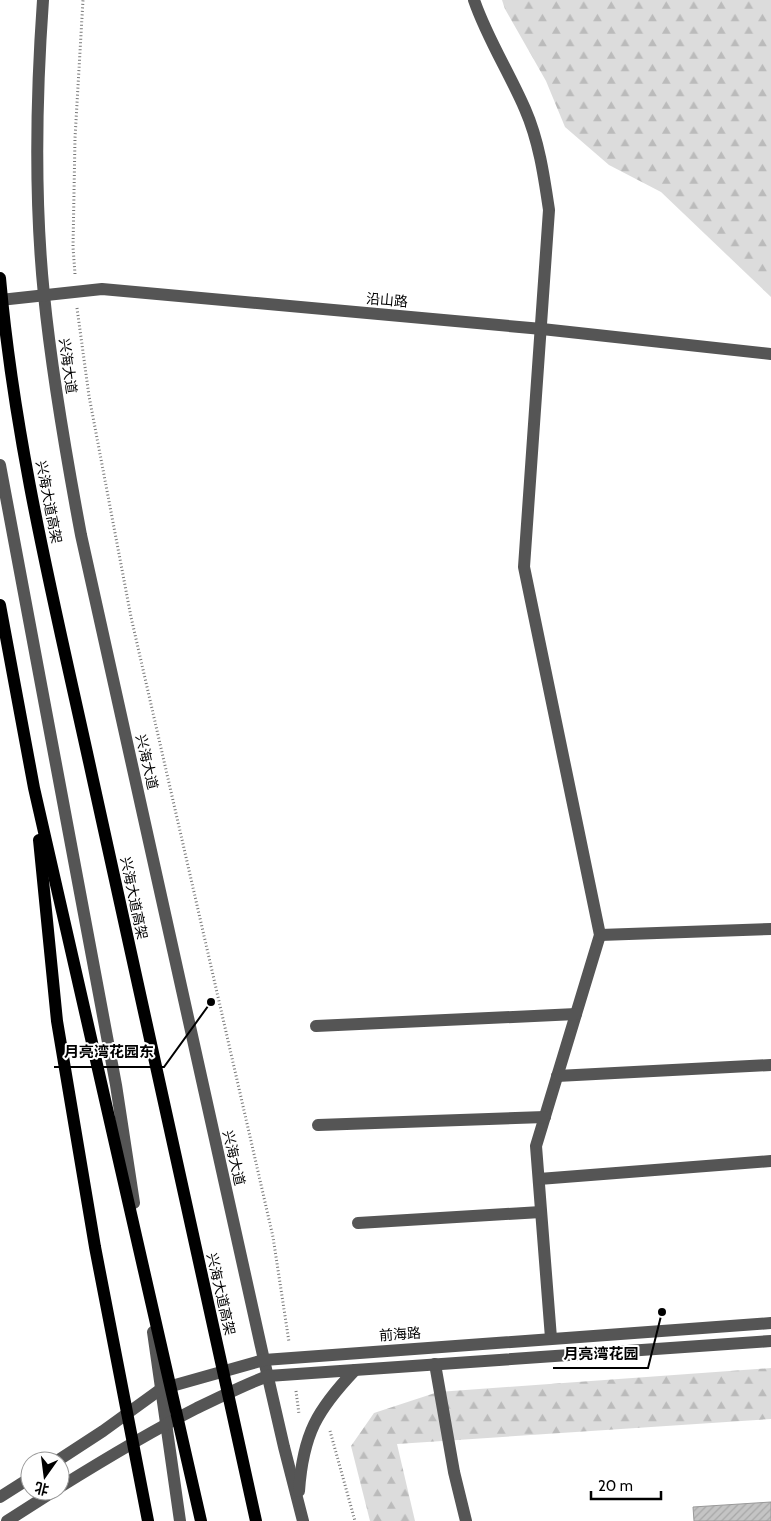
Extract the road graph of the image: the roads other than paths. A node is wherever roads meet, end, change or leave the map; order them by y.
1 (43, 0) edge
2 (474, 0) edge
3 (0, 278) edge
4 (44, 295) junction
5 (0, 300) edge
6 (542, 329) junction
7 (771, 354) edge
8 (0, 465) edge
9 (0, 605) edge
10 (34, 788) junction
11 (771, 930) edge
12 (600, 935) junction
13 (576, 1014) junction
14 (316, 1026) dead end
15 (771, 1065) edge
16 (557, 1076) junction
17 (544, 1117) junction
18 (318, 1125) dead end
19 (771, 1161) edge
20 (538, 1179) junction
21 (541, 1212) junction
22 (358, 1222) dead end
23 (771, 1323) edge
24 (551, 1338) junction
25 (771, 1341) edge
26 (264, 1360) junction
27 (435, 1364) junction
28 (355, 1370) junction
29 (268, 1376) junction
30 (161, 1389) junction
31 (166, 1424) junction
32 (70, 1453) edge
33 (70, 1481) edge
34 (20, 1485) edge
35 (0, 1498) edge
36 (39, 1501) edge
37 (298, 1503) junction
38 (8, 1521) edge
39 (148, 1521) edge
40 (180, 1521) edge
41 (201, 1521) edge
42 (256, 1521) edge
43 (303, 1521) edge
44 (466, 1521) edge

1 - 4 street, 兴海大道
2 - 6 street
3 - 42 main road, 兴海大道高架
4 - 5 street, 沿山路
4 - 6 street, 沿山路
4 - 26 street, 兴海大道
6 - 7 street, 沿山路
6 - 12 street
8 - 30 street
9 - 10 main road
10 - 39 main road
10 - 41 main road
11 - 12 street
12 - 13 street
13 - 14 street
13 - 16 street
15 - 16 street
16 - 17 street
17 - 18 street
17 - 20 street
19 - 20 street
20 - 21 street
21 - 22 street
21 - 24 street
23 - 24 street, 前海路
24 - 26 street, 前海路
25 - 27 street
26 - 29 street, 兴海大道
26 - 30 street, 前海路
27 - 28 street
27 - 44 street
28 - 29 street
28 - 37 street
29 - 31 street
29 - 37 street, 兴海大道
30 - 31 street
30 - 32 street, 前海路
31 - 33 street
31 - 40 street
34 - 35 street
36 - 38 street
37 - 43 street, 兴海大道

